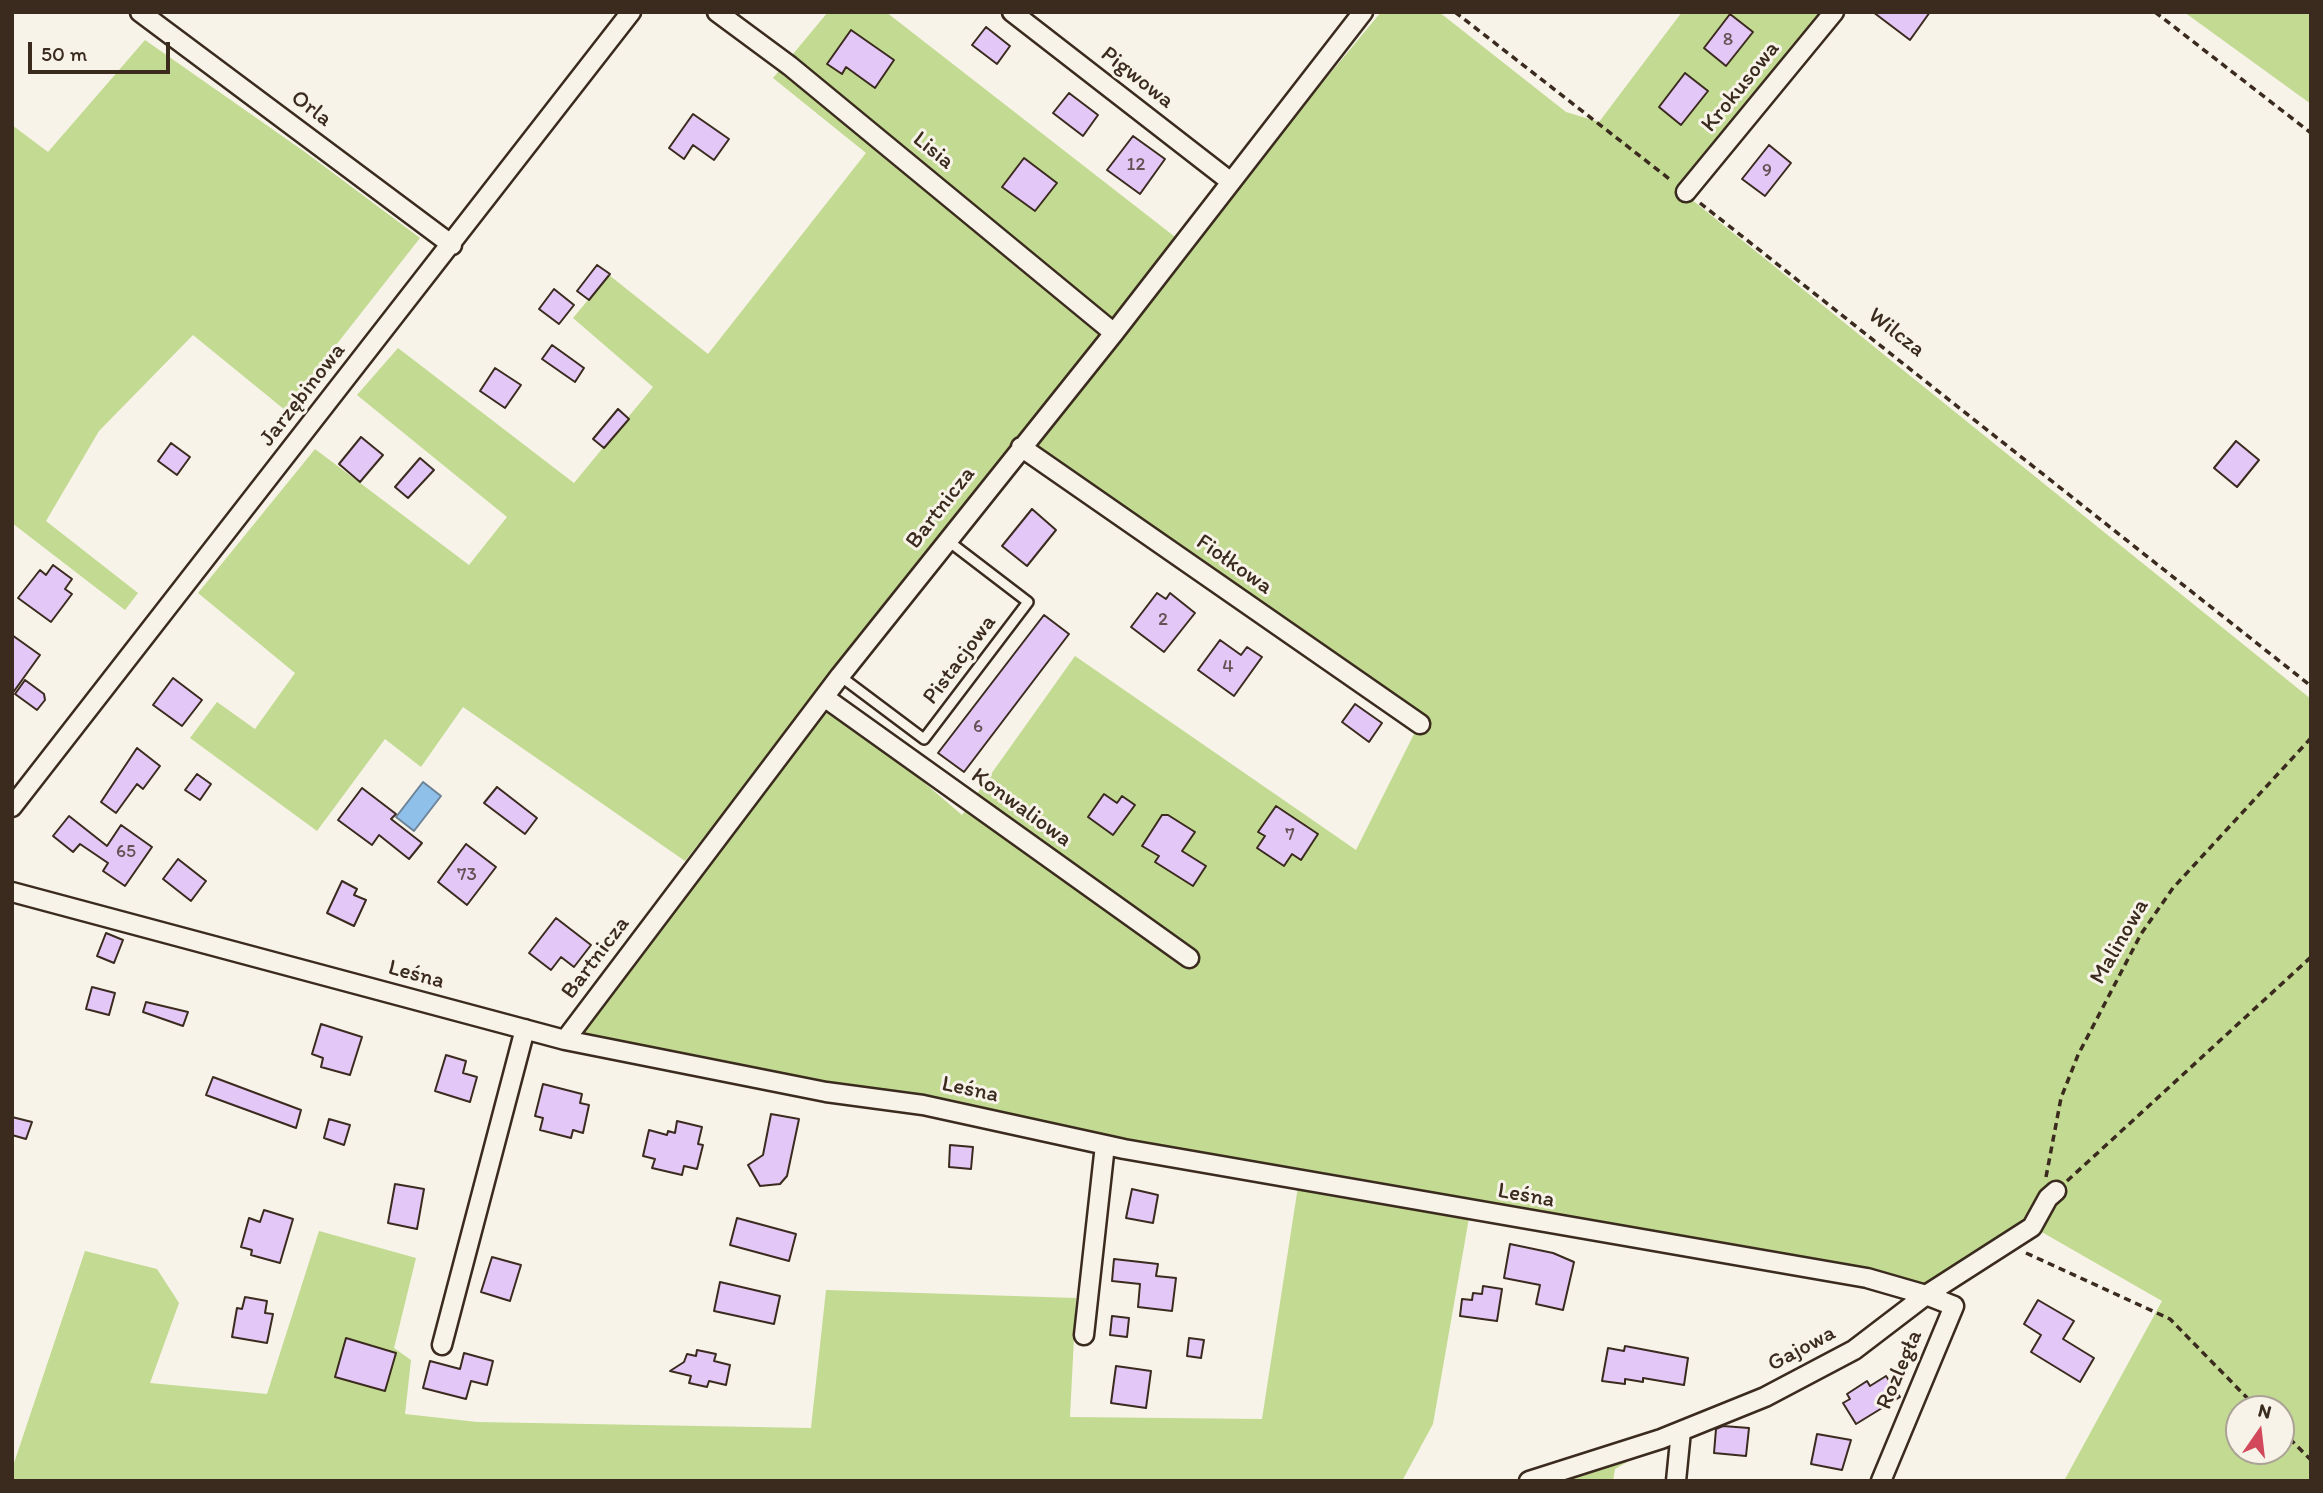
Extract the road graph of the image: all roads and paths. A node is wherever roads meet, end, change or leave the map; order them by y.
1 (140, 12) edge
2 (631, 12) edge
3 (716, 12) edge
4 (1012, 12) edge
5 (1363, 12) edge
6 (1455, 12) edge
7 (1834, 12) edge
8 (2155, 12) edge
9 (2311, 133) edge
10 (1231, 182) junction
11 (1686, 192) junction
12 (452, 245) junction
13 (1114, 333) junction
14 (1021, 447) junction
15 (947, 540) junction
16 (840, 676) junction
17 (2311, 686) edge
18 (824, 697) junction
19 (1420, 724) dead end
20 (2311, 738) edge
21 (12, 807) edge
22 (12, 892) edge
23 (2311, 957) edge
24 (1189, 958) dead end
25 (525, 1029) junction
26 (565, 1040) junction
27 (1105, 1145) junction
28 (2056, 1191) joint
29 (2043, 1207) junction
30 (2021, 1253) dead end
31 (1926, 1295) junction
32 (1084, 1335) dead end
33 (442, 1345) dead end
34 (2244, 1395) edge
35 (1681, 1431) junction
36 (2295, 1444) edge
37 (2311, 1460) edge
38 (1529, 1481) edge
39 (1676, 1481) edge
40 (1881, 1481) edge

1 - 12 street, Orla
2 - 12 street, Jarzębinowa
3 - 13 street, Lisia
4 - 10 street, Pigwowa
5 - 10 street, Bartnicza
6 - 11 path, Wilcza
7 - 11 street, Krokusowa
8 - 9 path
10 - 13 street, Bartnicza
11 - 17 path, Wilcza
12 - 21 street, Jarzębinowa
13 - 14 street, Bartnicza
14 - 15 street, Bartnicza
14 - 19 street, Fiołkowa
15 - 16 street, Bartnicza
15 - 16 lane, Pistacjowa
16 - 18 street, Bartnicza
18 - 24 street, Konwaliowa
18 - 26 street, Bartnicza
20 - 29 path, Malinowa
22 - 25 street, Leśna
23 - 28 path
25 - 26 street, Leśna
25 - 33 street
26 - 27 street, Leśna
27 - 31 street, Leśna
27 - 32 street
28 - 29 street, Gajowa
29 - 31 street, Gajowa
30 - 34 path
31 - 35 street, Gajowa
31 - 40 street, Rozległa
35 - 38 street, Gajowa
35 - 39 street
36 - 37 path

